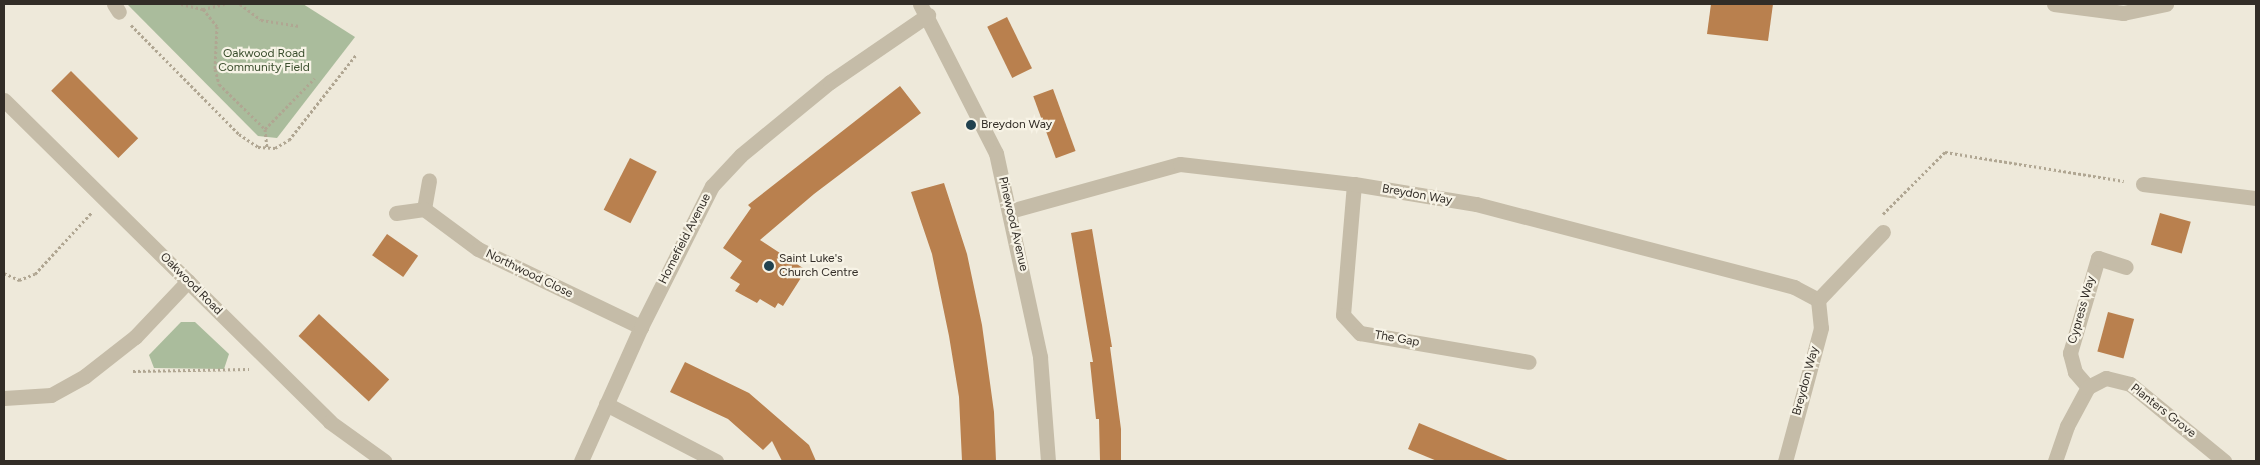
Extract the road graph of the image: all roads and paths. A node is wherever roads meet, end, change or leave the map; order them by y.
1 (181, 4) edge
2 (224, 4) edge
3 (240, 4) edge
4 (2054, 4) edge
5 (2166, 4) edge
6 (116, 8) edge
7 (203, 9) junction
8 (924, 10) edge
9 (300, 26) dead end
10 (356, 55) dead end
11 (315, 78) dead end
12 (4, 100) edge
13 (265, 129) junction
14 (267, 148) junction
15 (429, 180) dead end
16 (1354, 184) junction
17 (2143, 184) joint
18 (2256, 198) edge
19 (104, 199) junction
20 (424, 209) junction
21 (1010, 211) junction
22 (396, 213) dead end
23 (1883, 214) dead end
24 (1883, 232) dead end
25 (2126, 266) dead end
26 (4, 273) edge
27 (188, 281) junction
28 (1818, 300) junction
29 (641, 327) junction
30 (1529, 362) dead end
31 (249, 369) dead end
32 (133, 371) dead end
33 (2088, 386) junction
34 (4, 398) edge
35 (606, 404) junction
36 (384, 461) edge
37 (580, 461) edge
38 (716, 461) edge
39 (1048, 461) edge
40 (1785, 461) edge
41 (2055, 461) edge
42 (2224, 461) edge

1 - 7 path
2 - 7 path
3 - 9 path
4 - 5 street
6 - 14 path
7 - 13 path
8 - 21 street, Pinewood Avenue
8 - 29 street, Homefield Avenue
10 - 14 path
11 - 13 path
12 - 19 street, Oakwood Road
13 - 14 path
15 - 20 street
16 - 21 street, Breydon Way
16 - 28 street, Breydon Way
16 - 30 street, The Gap
17 - 18 street
17 - 23 path
19 - 26 path
19 - 27 street, Oakwood Road
20 - 22 street
20 - 29 street, Northwood Close
21 - 39 street, Pinewood Avenue
24 - 28 street
25 - 33 street, Cypress Way
27 - 34 street
27 - 36 street, Oakwood Road
28 - 40 street, Breydon Way
29 - 35 street, Homefield Avenue
31 - 32 path
33 - 41 street
33 - 42 street, Planters Grove
35 - 37 street, Homefield Avenue
35 - 38 street

